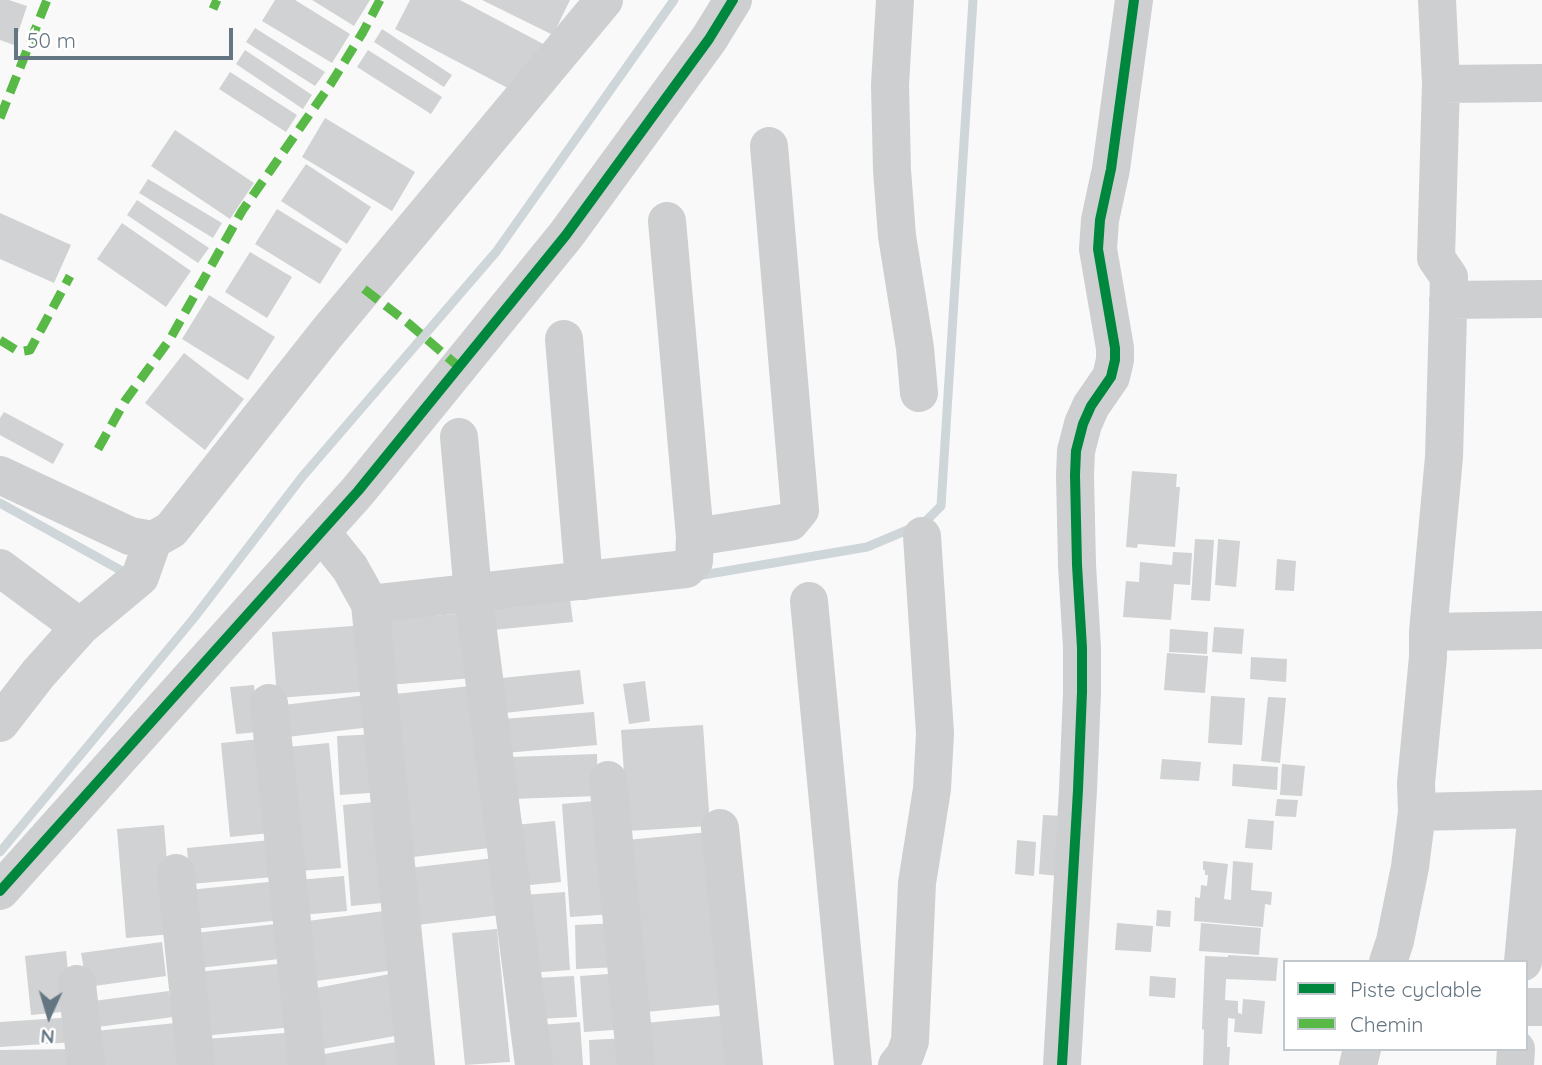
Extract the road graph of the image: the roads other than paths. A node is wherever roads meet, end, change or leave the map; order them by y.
1 (604, 0) edge
2 (733, 0) edge
3 (895, 0) edge
4 (1134, 0) edge
5 (1437, 0) edge
6 (1542, 83) edge
7 (1441, 84) junction
8 (769, 146) dead end
9 (667, 221) dead end
10 (1542, 299) edge
11 (1448, 300) junction
12 (564, 339) dead end
13 (919, 393) dead end
14 (459, 437) dead end
15 (0, 475) edge
16 (321, 532) junction
17 (922, 536) dead end
18 (695, 537) junction
19 (153, 540) junction
20 (0, 568) edge
21 (584, 581) junction
22 (473, 593) junction
23 (809, 601) dead end
24 (370, 604) junction
25 (80, 627) junction
26 (1542, 630) edge
27 (1428, 632) junction
28 (269, 703) dead end
29 (0, 723) edge
30 (608, 780) dead end
31 (1539, 809) edge
32 (1417, 812) junction
33 (720, 828) dead end
34 (176, 873) dead end
35 (0, 891) edge
36 (1389, 960) edge
37 (1523, 960) edge
38 (77, 984) dead end
39 (86, 1065) edge
40 (196, 1065) edge
41 (307, 1065) edge
42 (416, 1065) edge
43 (534, 1065) edge
44 (636, 1065) edge
45 (744, 1065) edge
46 (853, 1065) edge
47 (897, 1065) edge
48 (1062, 1065) edge

1 - 19 street
2 - 16 street
3 - 13 street
4 - 48 street
5 - 7 street
6 - 7 street
7 - 11 street
8 - 18 street
9 - 18 street
10 - 11 street
11 - 27 street
12 - 21 street
14 - 22 street
15 - 19 street
16 - 24 street
16 - 35 street
17 - 47 street
18 - 21 street
19 - 25 street
20 - 25 street
21 - 22 street
22 - 24 street
22 - 43 street
23 - 46 street
24 - 42 street
25 - 29 street
26 - 27 street
27 - 32 street
28 - 41 street
30 - 44 street
31 - 32 street
31 - 37 street
32 - 36 street
33 - 45 street
34 - 40 street
38 - 39 street

